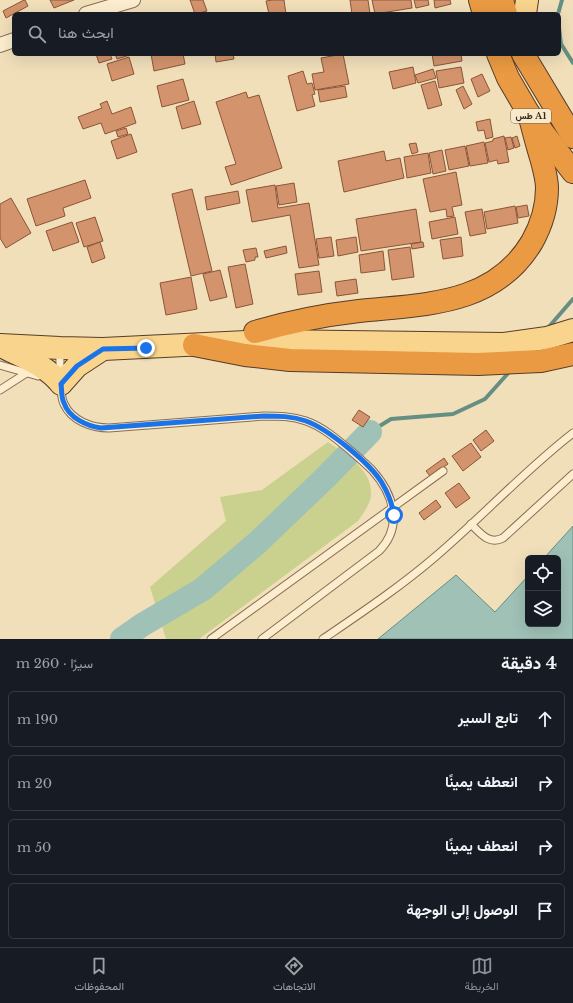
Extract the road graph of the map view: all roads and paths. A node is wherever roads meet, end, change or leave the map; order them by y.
1 (133, 0) edge
2 (480, 0) edge
3 (502, 0) edge
4 (527, 0) edge
5 (93, 12) edge
6 (483, 12) edge
7 (505, 12) edge
8 (525, 12) edge
9 (12, 41) edge
10 (0, 45) edge
11 (499, 56) edge
12 (524, 56) edge
13 (529, 114) junction
14 (573, 137) edge
15 (573, 172) edge
16 (573, 320) edge
17 (573, 330) edge
18 (255, 332) junction
19 (0, 335) edge
20 (454, 338) junction
21 (0, 345) edge
22 (194, 345) junction
23 (60, 348) junction
24 (103, 349) junction
25 (573, 354) edge
26 (0, 365) edge
27 (28, 372) junction
28 (61, 384) junction
29 (0, 390) edge
30 (573, 434) edge
31 (443, 471) dead end
32 (573, 474) edge
33 (392, 508) junction
34 (471, 524) junction
35 (335, 630) junction
36 (211, 639) edge
37 (262, 639) edge
38 (323, 639) edge
39 (334, 639) edge

1 - 5 street
2 - 6 highway
3 - 7 highway
4 - 8 main road
9 - 10 street
11 - 13 highway, طس A1
12 - 14 highway, طس A1
13 - 15 highway, طس A1
13 - 18 highway
16 - 20 main road
17 - 20 main road
18 - 19 main road
18 - 20 main road
20 - 22 main road
21 - 23 main road
21 - 28 main road
22 - 24 main road
22 - 25 highway
23 - 24 main road
23 - 28 lane
24 - 28 main road
26 - 27 lane
27 - 28 lane
27 - 29 lane
28 - 33 lane
30 - 34 lane
31 - 33 lane
32 - 34 lane
33 - 36 lane
33 - 37 lane
34 - 35 lane
35 - 38 lane
35 - 39 lane

